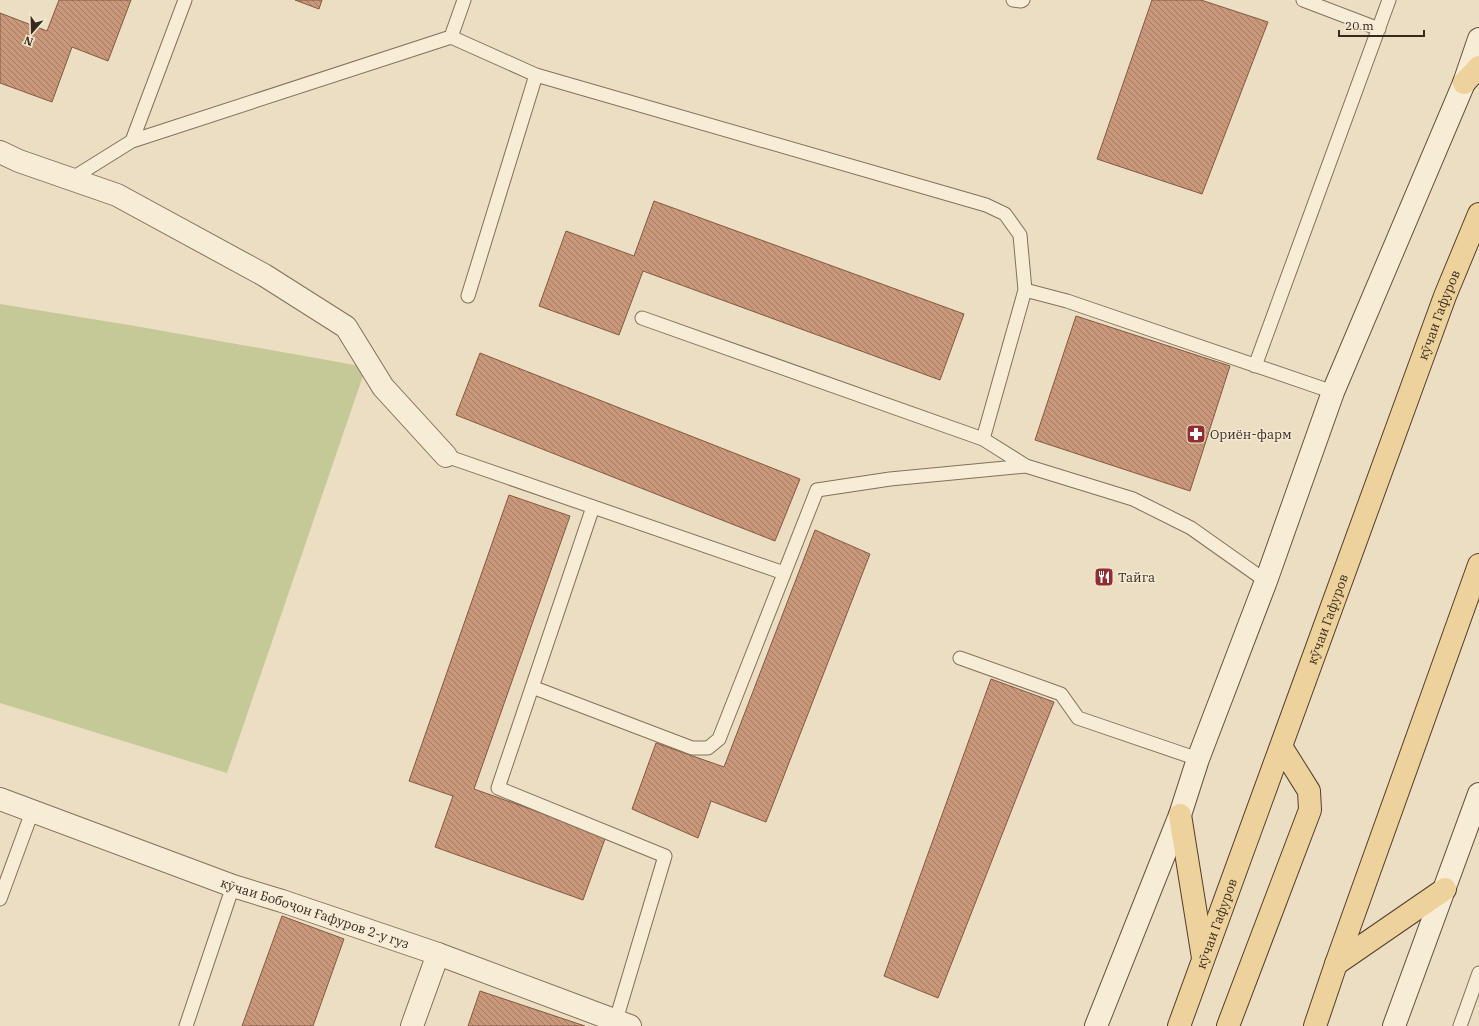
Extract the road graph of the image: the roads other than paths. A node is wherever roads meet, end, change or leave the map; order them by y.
1 (185, 0) edge
2 (464, 0) edge
3 (1013, 0) edge
4 (1023, 0) edge
5 (1303, 0) edge
6 (1389, 0) edge
7 (1379, 29) junction
8 (451, 37) junction
9 (1479, 39) edge
10 (1479, 67) edge
11 (536, 75) junction
12 (1464, 83) junction
13 (132, 141) junction
14 (0, 152) edge
15 (71, 179) junction
16 (1479, 214) edge
17 (1025, 290) junction
18 (468, 296) dead end
19 (642, 318) dead end
20 (1255, 366) junction
21 (1333, 392) junction
22 (983, 439) junction
23 (446, 456) joint
24 (1026, 466) junction
25 (593, 507) junction
26 (1479, 565) edge
27 (784, 574) junction
28 (1266, 581) junction
29 (960, 658) dead end
30 (532, 687) junction
31 (1282, 748) junction
32 (1198, 759) junction
33 (1479, 794) edge
34 (0, 799) edge
35 (32, 812) junction
36 (1180, 815) junction
37 (233, 886) junction
38 (1444, 889) junction
39 (1, 893) edge
40 (438, 954) junction
41 (1203, 959) junction
42 (1336, 964) junction
43 (1479, 973) edge
44 (623, 1023) edge
45 (186, 1026) edge
46 (412, 1026) edge
47 (1096, 1026) edge
48 (1179, 1026) edge
49 (1228, 1026) edge
50 (1315, 1026) edge
51 (1394, 1026) edge
52 (1460, 1026) edge

1 - 13 lane
2 - 8 lane
3 - 4 lane
5 - 7 lane
6 - 7 lane
7 - 20 lane
8 - 11 lane
8 - 13 lane
9 - 12 street
10 - 12 main road
11 - 17 lane
11 - 18 lane
12 - 21 street
13 - 15 lane
14 - 15 street
15 - 23 street
16 - 31 main road, кӯчаи Гафуров
17 - 20 lane
17 - 22 lane
19 - 22 lane
20 - 21 lane
21 - 28 street
22 - 24 lane
23 - 25 lane
24 - 27 lane
24 - 28 lane
25 - 27 lane
25 - 30 lane
26 - 42 main road
27 - 30 lane
28 - 32 street
29 - 32 lane
30 - 44 lane
31 - 41 main road, кӯчаи Гафуров
31 - 49 main road
32 - 36 street
33 - 38 street
34 - 35 street, кӯчаи Бобоҷон Ғафуров 2-у гуз
35 - 37 street, кӯчаи Бобоҷон Ғафуров 2-у гуз
35 - 39 lane
36 - 41 main road
36 - 47 street
37 - 40 street, кӯчаи Бобоҷон Ғафуров 2-у гуз
37 - 45 lane
38 - 42 main road
38 - 51 street
40 - 44 street, кӯчаи Бобоҷон Ғафуров 2-у гуз
40 - 46 street
41 - 48 main road, кӯчаи Гафуров
42 - 50 main road
43 - 52 lane

